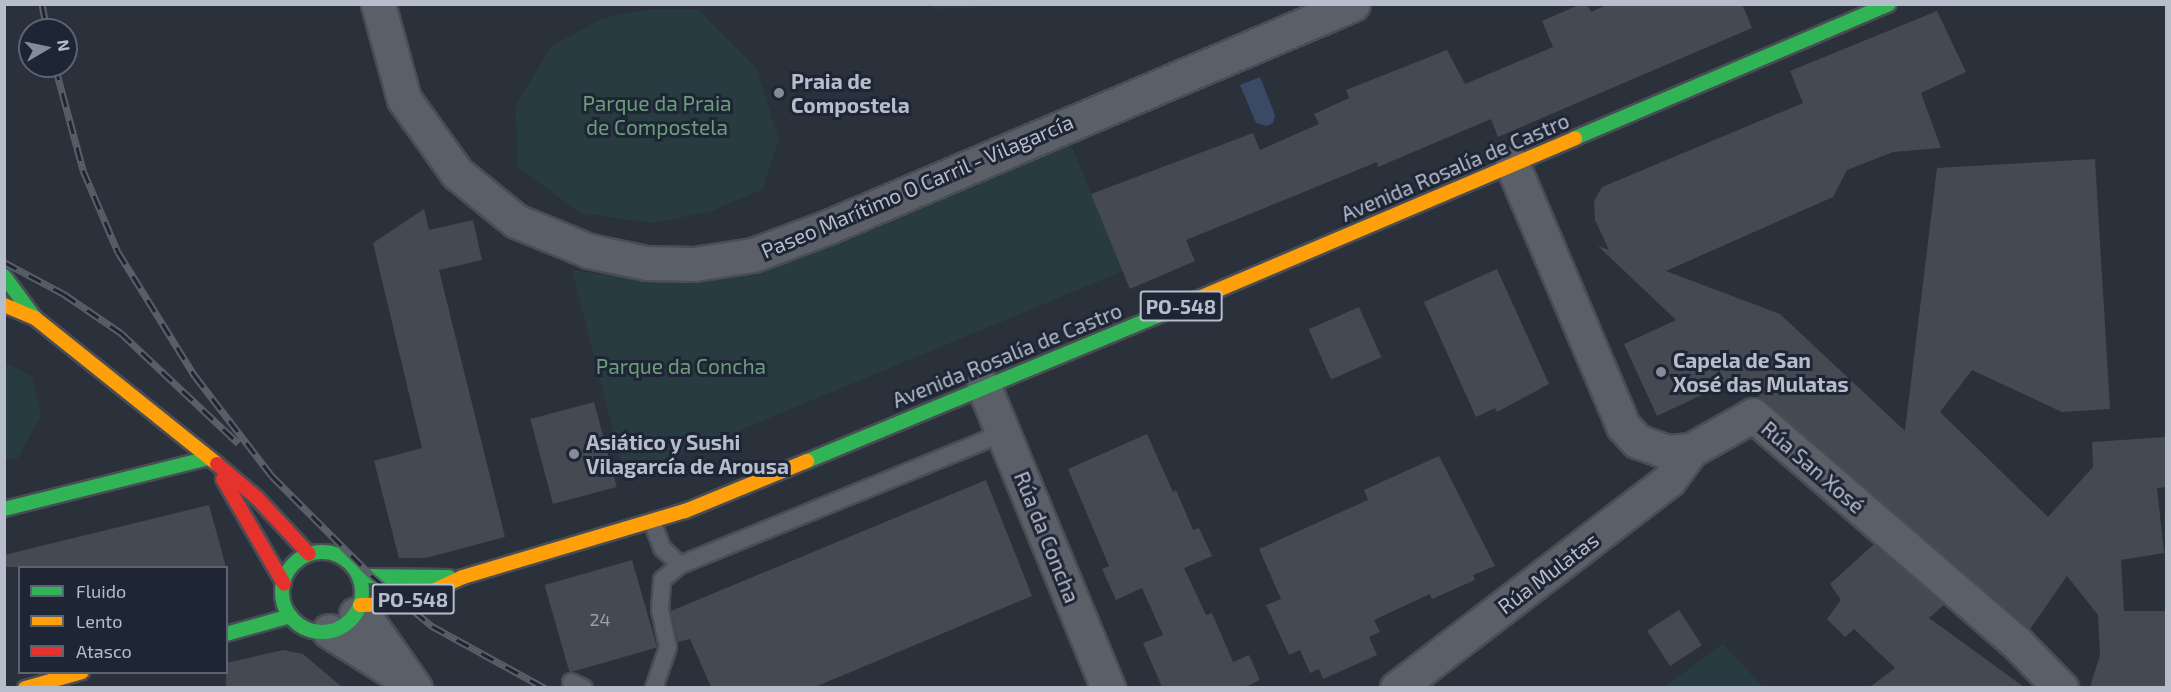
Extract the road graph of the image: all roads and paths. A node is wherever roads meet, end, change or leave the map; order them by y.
1 (378, 4) edge
2 (1353, 4) edge
3 (1889, 4) edge
4 (1512, 164) junction
5 (4, 276) edge
6 (4, 305) edge
7 (35, 318) junction
8 (984, 387) junction
9 (1004, 433) junction
10 (1691, 450) junction
11 (209, 458) junction
12 (4, 509) edge
13 (652, 524) junction
14 (309, 554) junction
15 (680, 565) junction
16 (359, 576) junction
17 (463, 577) junction
18 (284, 584) junction
19 (358, 609) junction
20 (291, 616) junction
21 (329, 631) junction
22 (228, 633) edge
23 (75, 674) edge
24 (412, 684) edge
25 (33, 686) edge
26 (654, 687) edge
27 (1108, 687) edge
28 (1397, 687) edge
29 (2061, 687) edge

1 - 2 street, Paseo Marítimo O Carril - Vilagarcía
3 - 4 main road, Avenida Rosalía de Castro / PO-548
4 - 8 main road, Avenida Rosalía de Castro / PO-548
4 - 10 street, Rúa San Xosé
5 - 7 main road
6 - 7 main road
7 - 11 main road
8 - 9 street, Rúa da Concha
8 - 13 main road, Avenida Rosalía de Castro / PO-548
9 - 15 lane
9 - 27 street, Rúa da Concha
10 - 28 street, Rúa Mulatas
10 - 29 street, Rúa San Xosé
11 - 12 main road
11 - 14 main road
11 - 18 main road
13 - 15 lane
13 - 17 main road, Avenida Rosalía de Castro / PO-548
14 - 16 main road
14 - 18 main road
15 - 26 lane
16 - 17 main road, PO-548
16 - 19 main road
17 - 19 main road, PO-548
18 - 20 main road
19 - 21 main road
19 - 24 street
20 - 21 main road
20 - 22 main road
21 - 24 street
23 - 25 main road

